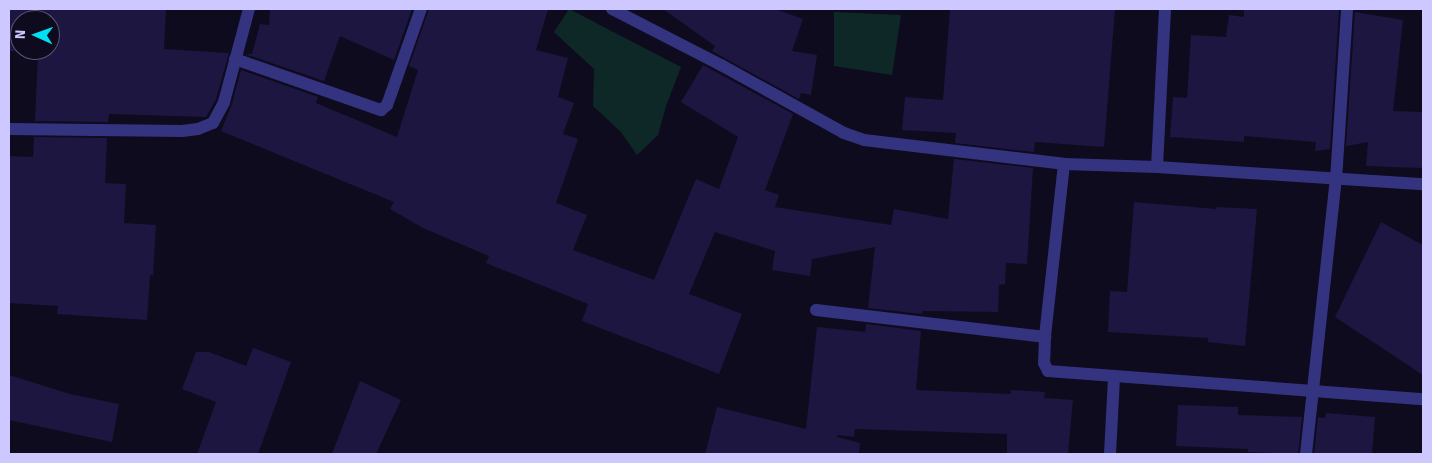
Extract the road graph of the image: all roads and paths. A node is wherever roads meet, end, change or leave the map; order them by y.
1 (250, 9) edge
2 (421, 9) edge
3 (612, 9) edge
4 (1165, 9) edge
5 (1346, 9) edge
6 (235, 60) junction
7 (9, 129) edge
8 (1064, 164) junction
9 (1156, 167) junction
10 (1336, 180) junction
11 (1423, 184) edge
12 (816, 310) dead end
13 (1045, 337) junction
14 (1114, 378) junction
15 (1312, 391) junction
16 (1423, 399) edge
17 (1110, 454) edge
18 (1306, 454) edge

1 - 6 street
2 - 6 street
3 - 8 street
4 - 9 street
5 - 10 street
6 - 7 street
8 - 9 street
8 - 13 street
9 - 10 street
10 - 11 street
10 - 15 street
12 - 13 street
13 - 14 street
14 - 15 street
14 - 17 street
15 - 16 street
15 - 18 street

